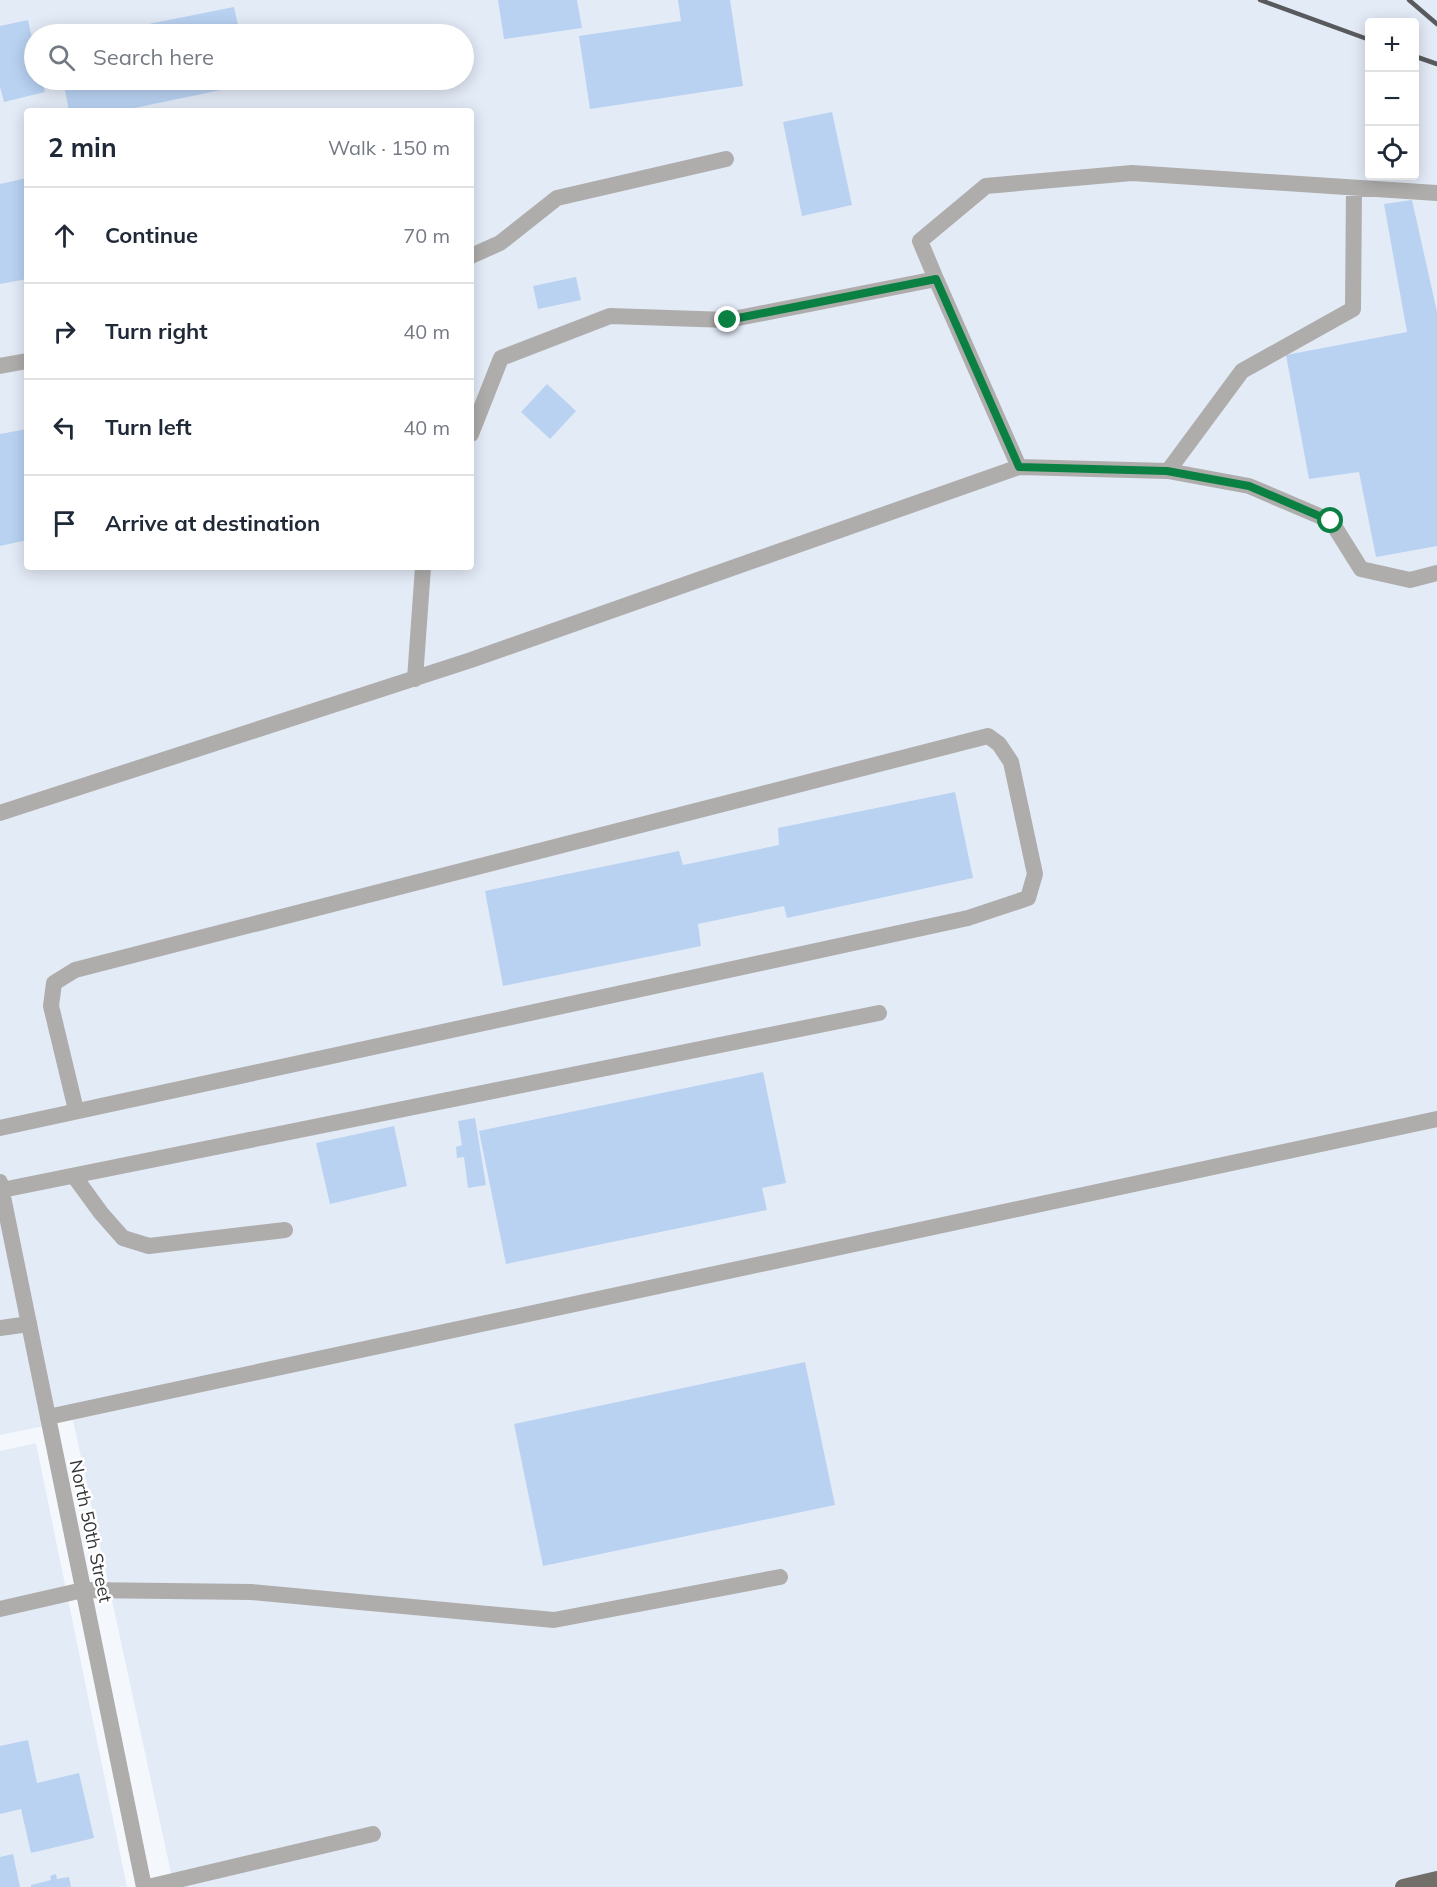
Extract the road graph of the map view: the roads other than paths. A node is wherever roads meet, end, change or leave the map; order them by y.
1 (726, 159) dead end
2 (1354, 188) junction
3 (1437, 193) edge
4 (474, 255) edge
5 (936, 279) junction
6 (24, 362) edge
7 (0, 366) edge
8 (474, 426) edge
9 (1019, 467) junction
10 (1167, 471) junction
11 (423, 570) edge
12 (1437, 573) edge
13 (415, 679) junction
14 (0, 813) edge
15 (879, 1013) dead end
16 (76, 1110) junction
17 (1437, 1119) edge
18 (0, 1128) edge
19 (74, 1176) junction
20 (1, 1186) edge
21 (285, 1230) dead end
22 (29, 1324) junction
23 (0, 1328) edge
24 (48, 1417) junction
25 (780, 1577) dead end
26 (83, 1590) junction
27 (0, 1609) edge
28 (373, 1834) dead end
29 (1437, 1879) edge
30 (146, 1887) edge
31 (1403, 1887) edge

1 - 4 street
2 - 3 street
2 - 5 street
2 - 10 street
5 - 8 street
5 - 9 street
6 - 7 street
9 - 10 street
9 - 13 street
10 - 12 street
11 - 13 street
13 - 14 street
15 - 19 street
16 - 16 street
16 - 18 street
17 - 24 street
19 - 20 street
19 - 21 street
20 - 22 street, North 50th Street
22 - 23 street
22 - 24 street, North 50th Street
24 - 26 street, North 50th Street
25 - 26 street
26 - 27 street
26 - 30 street, North 50th Street
28 - 30 street
29 - 31 main road

